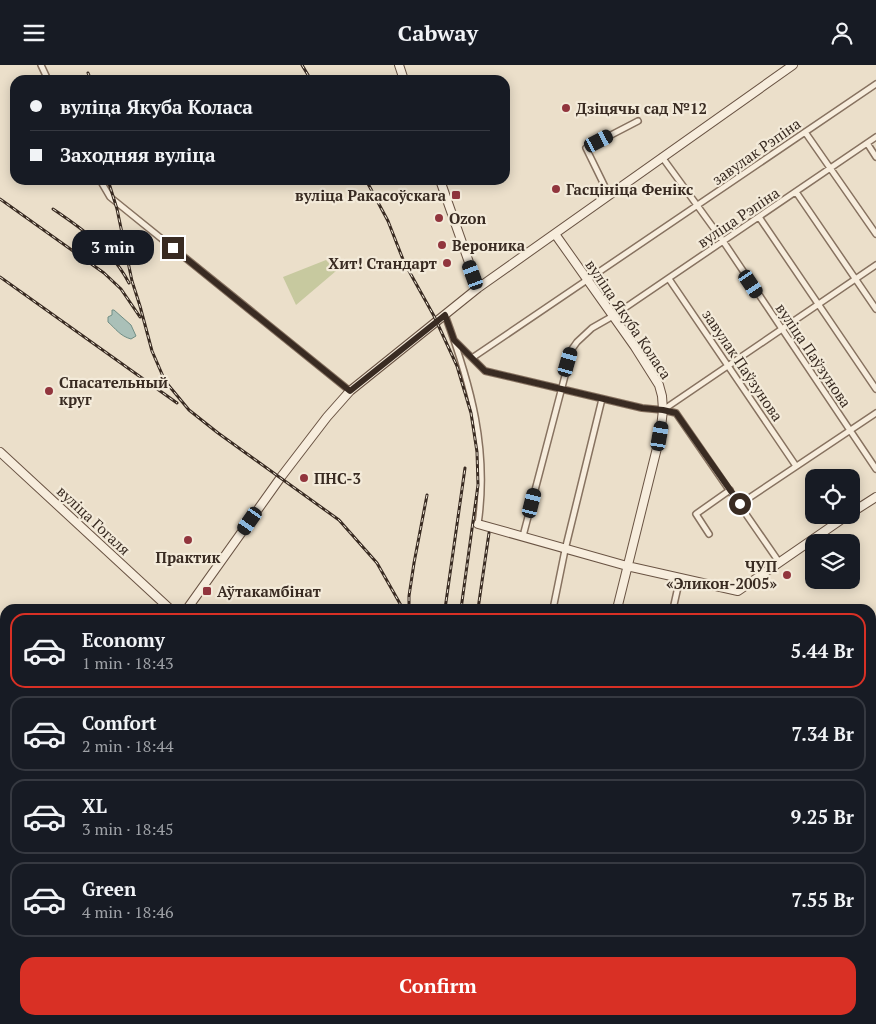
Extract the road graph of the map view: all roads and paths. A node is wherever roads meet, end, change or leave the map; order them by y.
1 (793, 65) edge
2 (876, 84) edge
3 (638, 121) dead end
4 (805, 132) junction
5 (876, 137) edge
6 (867, 143) junction
7 (662, 157) junction
8 (876, 157) edge
9 (831, 167) junction
10 (103, 185) edge
11 (442, 185) edge
12 (796, 192) junction
13 (609, 195) junction
14 (698, 206) junction
15 (759, 217) junction
16 (555, 234) junction
17 (876, 234) edge
18 (723, 241) junction
19 (876, 265) edge
20 (669, 279) junction
21 (856, 279) junction
22 (588, 281) junction
23 (478, 288) junction
24 (818, 305) junction
25 (876, 309) edge
26 (445, 315) junction
27 (613, 316) junction
28 (781, 329) junction
29 (454, 340) junction
30 (472, 358) junction
31 (728, 367) junction
32 (561, 388) junction
33 (876, 389) edge
34 (350, 391) junction
35 (602, 399) junction
36 (663, 410) junction
37 (876, 413) edge
38 (850, 430) junction
39 (0, 452) edge
40 (796, 466) junction
41 (876, 469) edge
42 (730, 490) junction
43 (876, 497) edge
44 (740, 504) junction
45 (860, 507) edge
46 (478, 524) joint
47 (835, 524) edge
48 (709, 534) dead end
49 (523, 536) junction
50 (565, 550) junction
51 (779, 562) junction
52 (627, 566) junction
53 (680, 578) junction
54 (165, 604) edge
55 (191, 604) edge
56 (554, 604) edge
57 (618, 604) edge
58 (674, 604) edge

1 - 7 main road
2 - 4 street, завулак Рэпіна
3 - 13 street
4 - 9 street
4 - 14 street, завулак Рэпіна
5 - 6 street, вуліца Рэпіна
6 - 8 street
6 - 9 street, вуліца Рэпіна
7 - 13 main road
7 - 14 street, вуліца Паўзунова
9 - 12 street, вуліца Рэпіна
9 - 17 street
10 - 34 street
11 - 23 main road
12 - 15 street, вуліца Рэпіна
12 - 21 street
13 - 16 main road
14 - 18 street, вуліца Паўзунова
14 - 22 street, завулак Рэпіна
15 - 18 street, вуліца Рэпіна
15 - 24 street
16 - 22 main road, вуліца Якуба Коласа
16 - 23 main road
18 - 20 street, вуліца Рэпіна
18 - 28 street, вуліца Паўзунова
19 - 21 street
20 - 27 street, вуліца Рэпіна
20 - 31 street, завулак Паўзунова
21 - 24 street
21 - 25 street
22 - 27 main road, вуліца Якуба Коласа
22 - 30 street, завулак Рэпіна
23 - 26 main road
24 - 28 street
24 - 33 street
26 - 29 street
26 - 34 main road
27 - 32 street, вуліца Рэпіна
27 - 36 main road, вуліца Якуба Коласа
28 - 31 street
28 - 38 street, вуліца Паўзунова
29 - 30 street
29 - 46 street
30 - 32 street
31 - 36 street
31 - 40 street, завулак Паўзунова
32 - 35 street
32 - 49 street, вуліца Рэпіна
34 - 55 main road
35 - 36 street
35 - 50 street
36 - 42 street
36 - 52 main road, вуліца Якуба Коласа
37 - 38 street
38 - 40 street
38 - 41 street, вуліца Паўзунова
39 - 54 main road, вуліца Гогаля
40 - 44 street
42 - 44 street
42 - 48 street
43 - 45 main road
44 - 51 street
46 - 49 main road
47 - 51 main road
49 - 50 main road
50 - 52 main road
50 - 56 street
51 - 53 main road
52 - 53 main road
52 - 57 main road, вуліца Якуба Коласа
53 - 58 street

